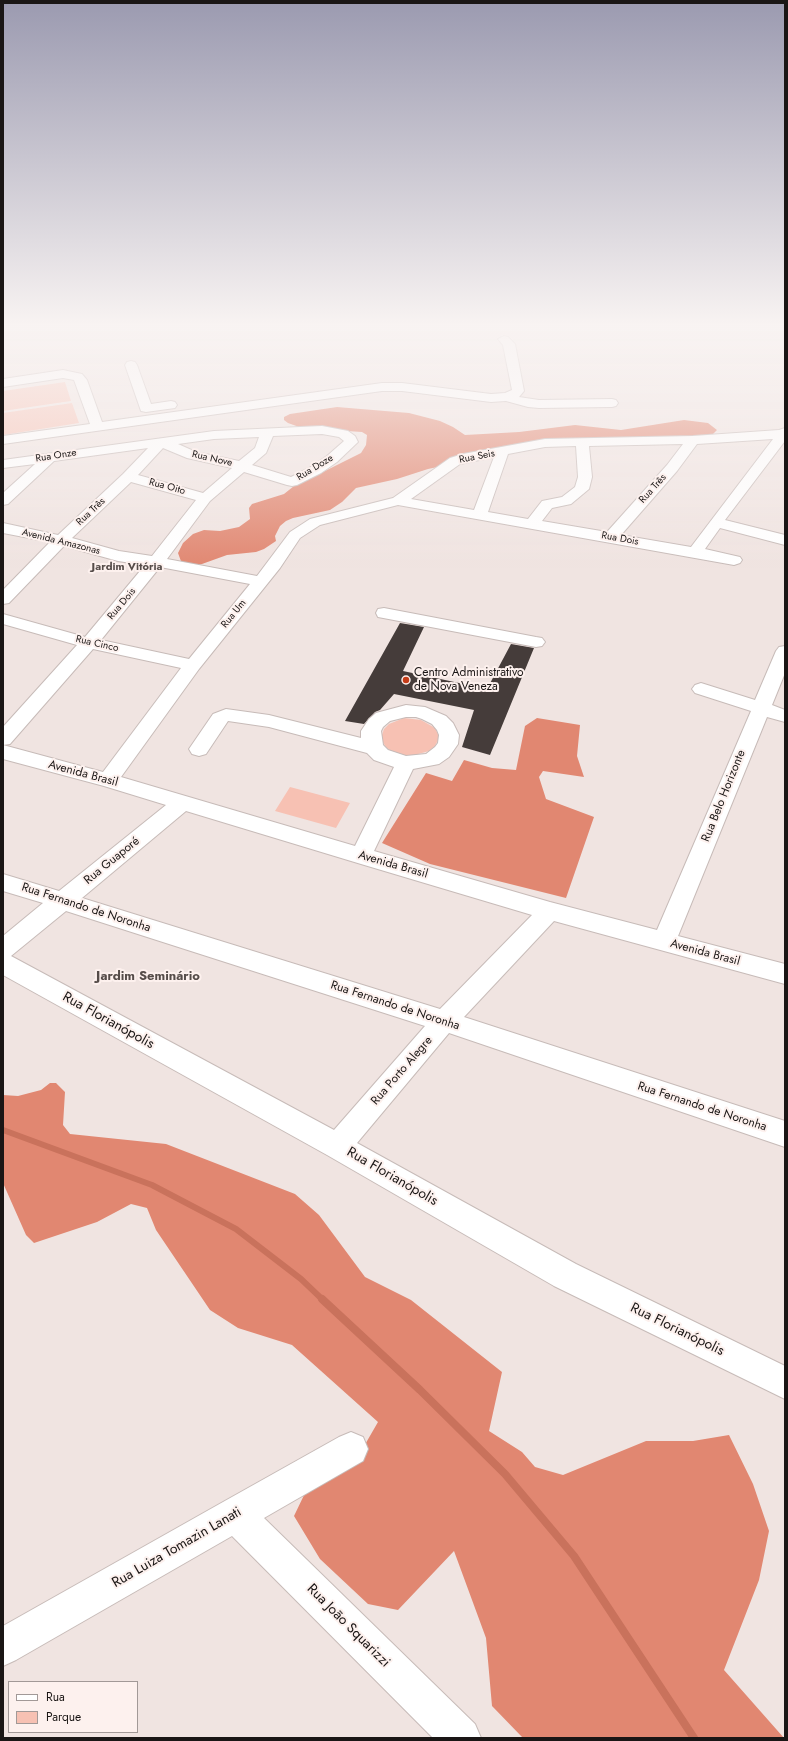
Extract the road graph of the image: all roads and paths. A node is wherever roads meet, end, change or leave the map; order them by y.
1 (90, 405) edge
2 (145, 405) edge
3 (167, 405) edge
4 (249, 405) edge
5 (97, 426) junction
6 (267, 432) junction
7 (784, 433) edge
8 (348, 436) joint
9 (3, 440) edge
10 (693, 440) junction
11 (161, 442) junction
12 (582, 442) junction
13 (502, 452) junction
14 (50, 457) junction
15 (3, 464) edge
16 (241, 466) junction
17 (128, 477) junction
18 (292, 482) joint
19 (205, 498) junction
20 (3, 501) edge
21 (398, 501) junction
22 (480, 515) junction
23 (716, 522) junction
24 (532, 524) junction
25 (3, 528) edge
26 (611, 538) junction
27 (61, 540) junction
28 (785, 540) edge
29 (695, 552) junction
30 (734, 560) dead end
31 (156, 562) junction
32 (260, 581) junction
33 (3, 599) edge
34 (384, 613) dead end
35 (3, 619) edge
36 (536, 642) dead end
37 (89, 643) junction
38 (785, 652) edge
39 (192, 665) junction
40 (701, 689) dead end
41 (761, 708) junction
42 (785, 716) edge
43 (3, 739) edge
44 (374, 748) junction
45 (199, 749) dead end
46 (3, 752) edge
47 (406, 763) junction
48 (108, 780) junction
49 (183, 803) junction
50 (361, 856) junction
51 (3, 882) edge
52 (62, 901) junction
53 (550, 911) junction
54 (664, 942) junction
55 (3, 949) edge
56 (3, 963) edge
57 (785, 974) edge
58 (444, 1021) junction
59 (785, 1134) edge
60 (337, 1146) junction
61 (785, 1383) edge
62 (351, 1449) dead end
63 (235, 1514) junction
64 (3, 1647) edge
65 (461, 1738) edge

1 - 5 street
2 - 3 street
4 - 5 street
5 - 9 street
6 - 8 street, Rua Onze
6 - 11 street, Rua Onze
6 - 16 street, Rua Dois
7 - 10 street, Rua Seis
7 - 23 street
8 - 18 street, Rua Doze
10 - 12 street, Rua Seis
10 - 26 street, Rua Três
11 - 14 street, Rua Onze
11 - 16 street, Rua Nove
11 - 17 street, Rua Três
12 - 13 street, Rua Seis
12 - 24 street
13 - 21 street, Rua Seis
13 - 22 street
14 - 15 street, Rua Onze
14 - 20 street
16 - 18 street, Rua Nove
16 - 19 street, Rua Dois
17 - 19 street, Rua Oito
17 - 27 street, Rua Três
19 - 31 street, Rua Dois
21 - 22 street, Rua Dois
21 - 32 street, Rua Um
22 - 24 street, Rua Dois
23 - 28 street
23 - 29 street
24 - 26 street, Rua Dois
25 - 27 street, Avenida Amazonas
26 - 29 street, Rua Dois
27 - 31 street, Avenida Amazonas
27 - 33 street, Rua Três
29 - 30 street
31 - 32 street, Avenida Amazonas
31 - 37 street, Rua Dois
32 - 39 street, Rua Um
34 - 36 street
35 - 37 street, Rua Cinco
37 - 39 street, Rua Cinco
37 - 43 street, Rua Dois
38 - 41 street, Rua Belo Horizonte
39 - 48 street, Rua Um
40 - 41 street
41 - 42 street
41 - 54 street, Rua Belo Horizonte
44 - 45 street
44 - 47 street
44 - 47 street
46 - 48 street, Avenida Brasil
47 - 50 street
48 - 49 street, Avenida Brasil
49 - 50 street, Avenida Brasil
49 - 52 street, Rua Guaporé
50 - 53 street, Avenida Brasil
51 - 52 street, Rua Fernando de Noronha
52 - 55 street, Rua Guaporé
52 - 58 street, Rua Fernando de Noronha
53 - 54 street, Avenida Brasil
53 - 58 street, Rua Porto Alegre
54 - 57 street, Avenida Brasil
56 - 60 street, Rua Florianópolis
58 - 59 street, Rua Fernando de Noronha
58 - 60 street, Rua Porto Alegre
60 - 61 street, Rua Florianópolis
62 - 63 street, Rua Luiza Tomazin Lanati
63 - 64 street, Rua Luiza Tomazin Lanati
63 - 65 street, Rua João Squarizzi

